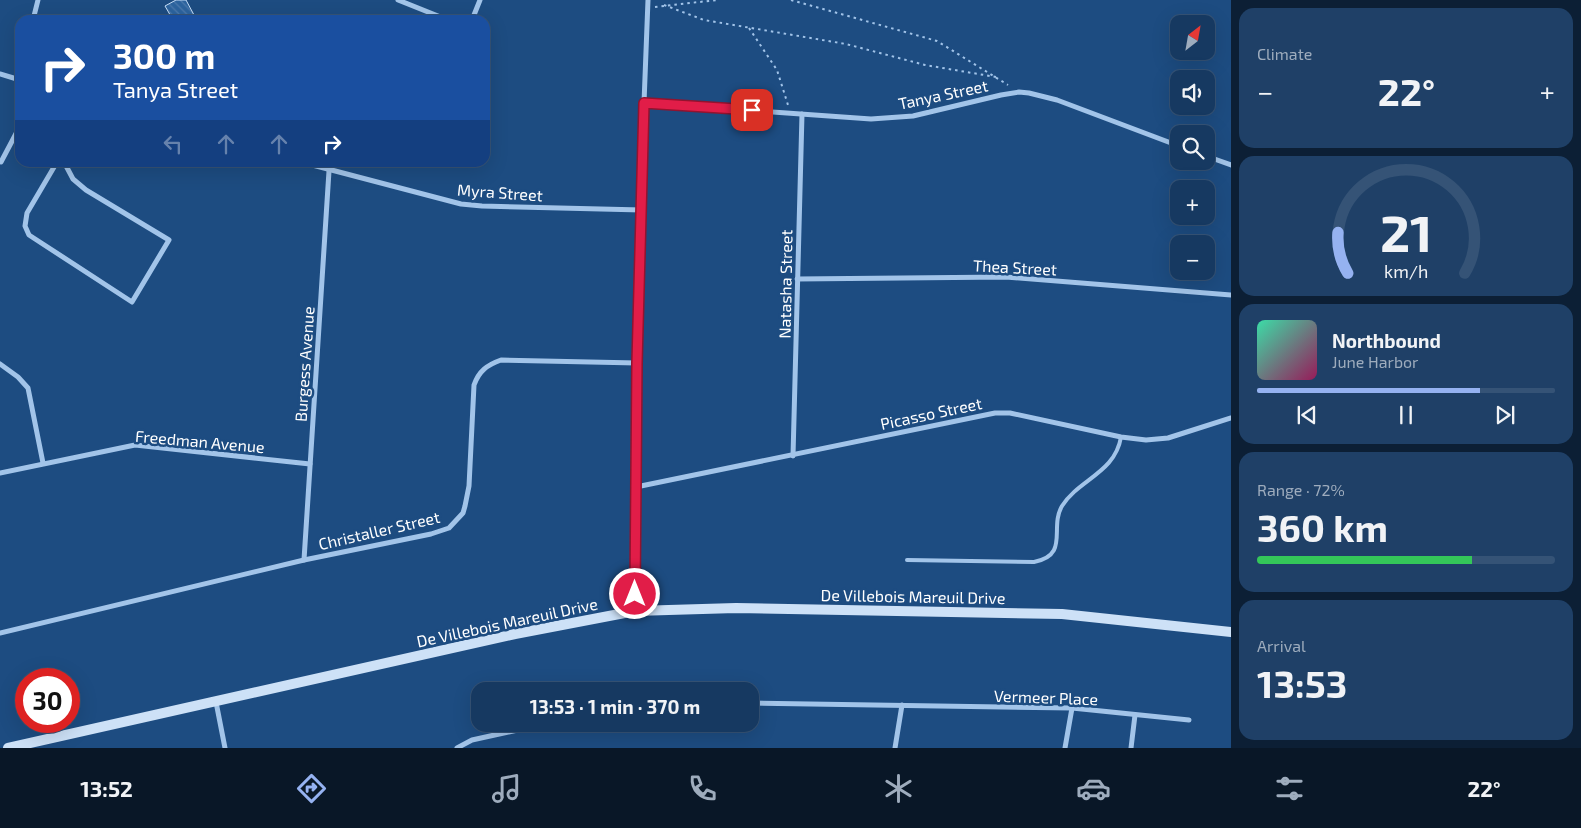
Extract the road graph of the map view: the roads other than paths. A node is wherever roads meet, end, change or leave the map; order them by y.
1 (38, 0) edge
2 (398, 0) edge
3 (480, 0) edge
4 (648, 0) edge
5 (34, 15) edge
6 (436, 15) edge
7 (474, 15) edge
8 (0, 74) edge
9 (15, 79) edge
10 (644, 103) junction
11 (802, 114) junction
12 (15, 135) edge
13 (1170, 143) edge
14 (1215, 159) edge
15 (1, 162) edge
16 (1231, 165) edge
17 (54, 167) edge
18 (67, 167) edge
19 (317, 167) edge
20 (329, 171) junction
21 (642, 210) junction
22 (797, 279) junction
23 (1231, 295) edge
24 (637, 363) junction
25 (0, 364) edge
26 (1231, 418) edge
27 (1121, 437) junction
28 (793, 456) junction
29 (43, 463) junction
30 (310, 464) junction
31 (0, 473) edge
32 (636, 487) junction
33 (304, 560) junction
34 (906, 560) dead end
35 (635, 612) junction
36 (1231, 632) edge
37 (0, 633) edge
38 (216, 702) junction
39 (759, 703) edge
40 (902, 706) junction
41 (1072, 708) junction
42 (1135, 715) junction
43 (1189, 720) dead end
44 (508, 732) edge
45 (8, 748) edge
46 (225, 748) edge
47 (457, 748) edge
48 (895, 748) edge
49 (1065, 748) edge
50 (1130, 748) edge

1 - 5 street
2 - 6 street
3 - 7 street
4 - 10 street
8 - 9 street
10 - 11 street, Tanya Street
10 - 21 street
11 - 13 street, Tanya Street
11 - 22 street, Natasha Street
12 - 15 street
14 - 16 street
17 - 18 street
19 - 20 street, Myra Street
20 - 21 street, Myra Street
20 - 30 street, Burgess Avenue
21 - 24 street
22 - 23 street, Thea Street
22 - 28 street, Natasha Street
24 - 32 street
24 - 33 street, Christaller Street
25 - 29 street
26 - 27 street, Picasso Street
27 - 28 street, Picasso Street
27 - 34 lane
28 - 32 street, Picasso Street
29 - 30 street, Freedman Avenue
29 - 31 street, Freedman Avenue
30 - 33 street, Burgess Avenue
32 - 35 street
33 - 37 street, Christaller Street
35 - 36 main road, De Villebois Mareuil Drive
35 - 38 main road, De Villebois Mareuil Drive
38 - 45 main road, De Villebois Mareuil Drive
38 - 46 street
39 - 40 street, Vermeer Place
40 - 41 street, Vermeer Place
40 - 48 street
41 - 42 street, Vermeer Place
41 - 49 street
42 - 43 street, Vermeer Place
42 - 50 street
44 - 47 street

